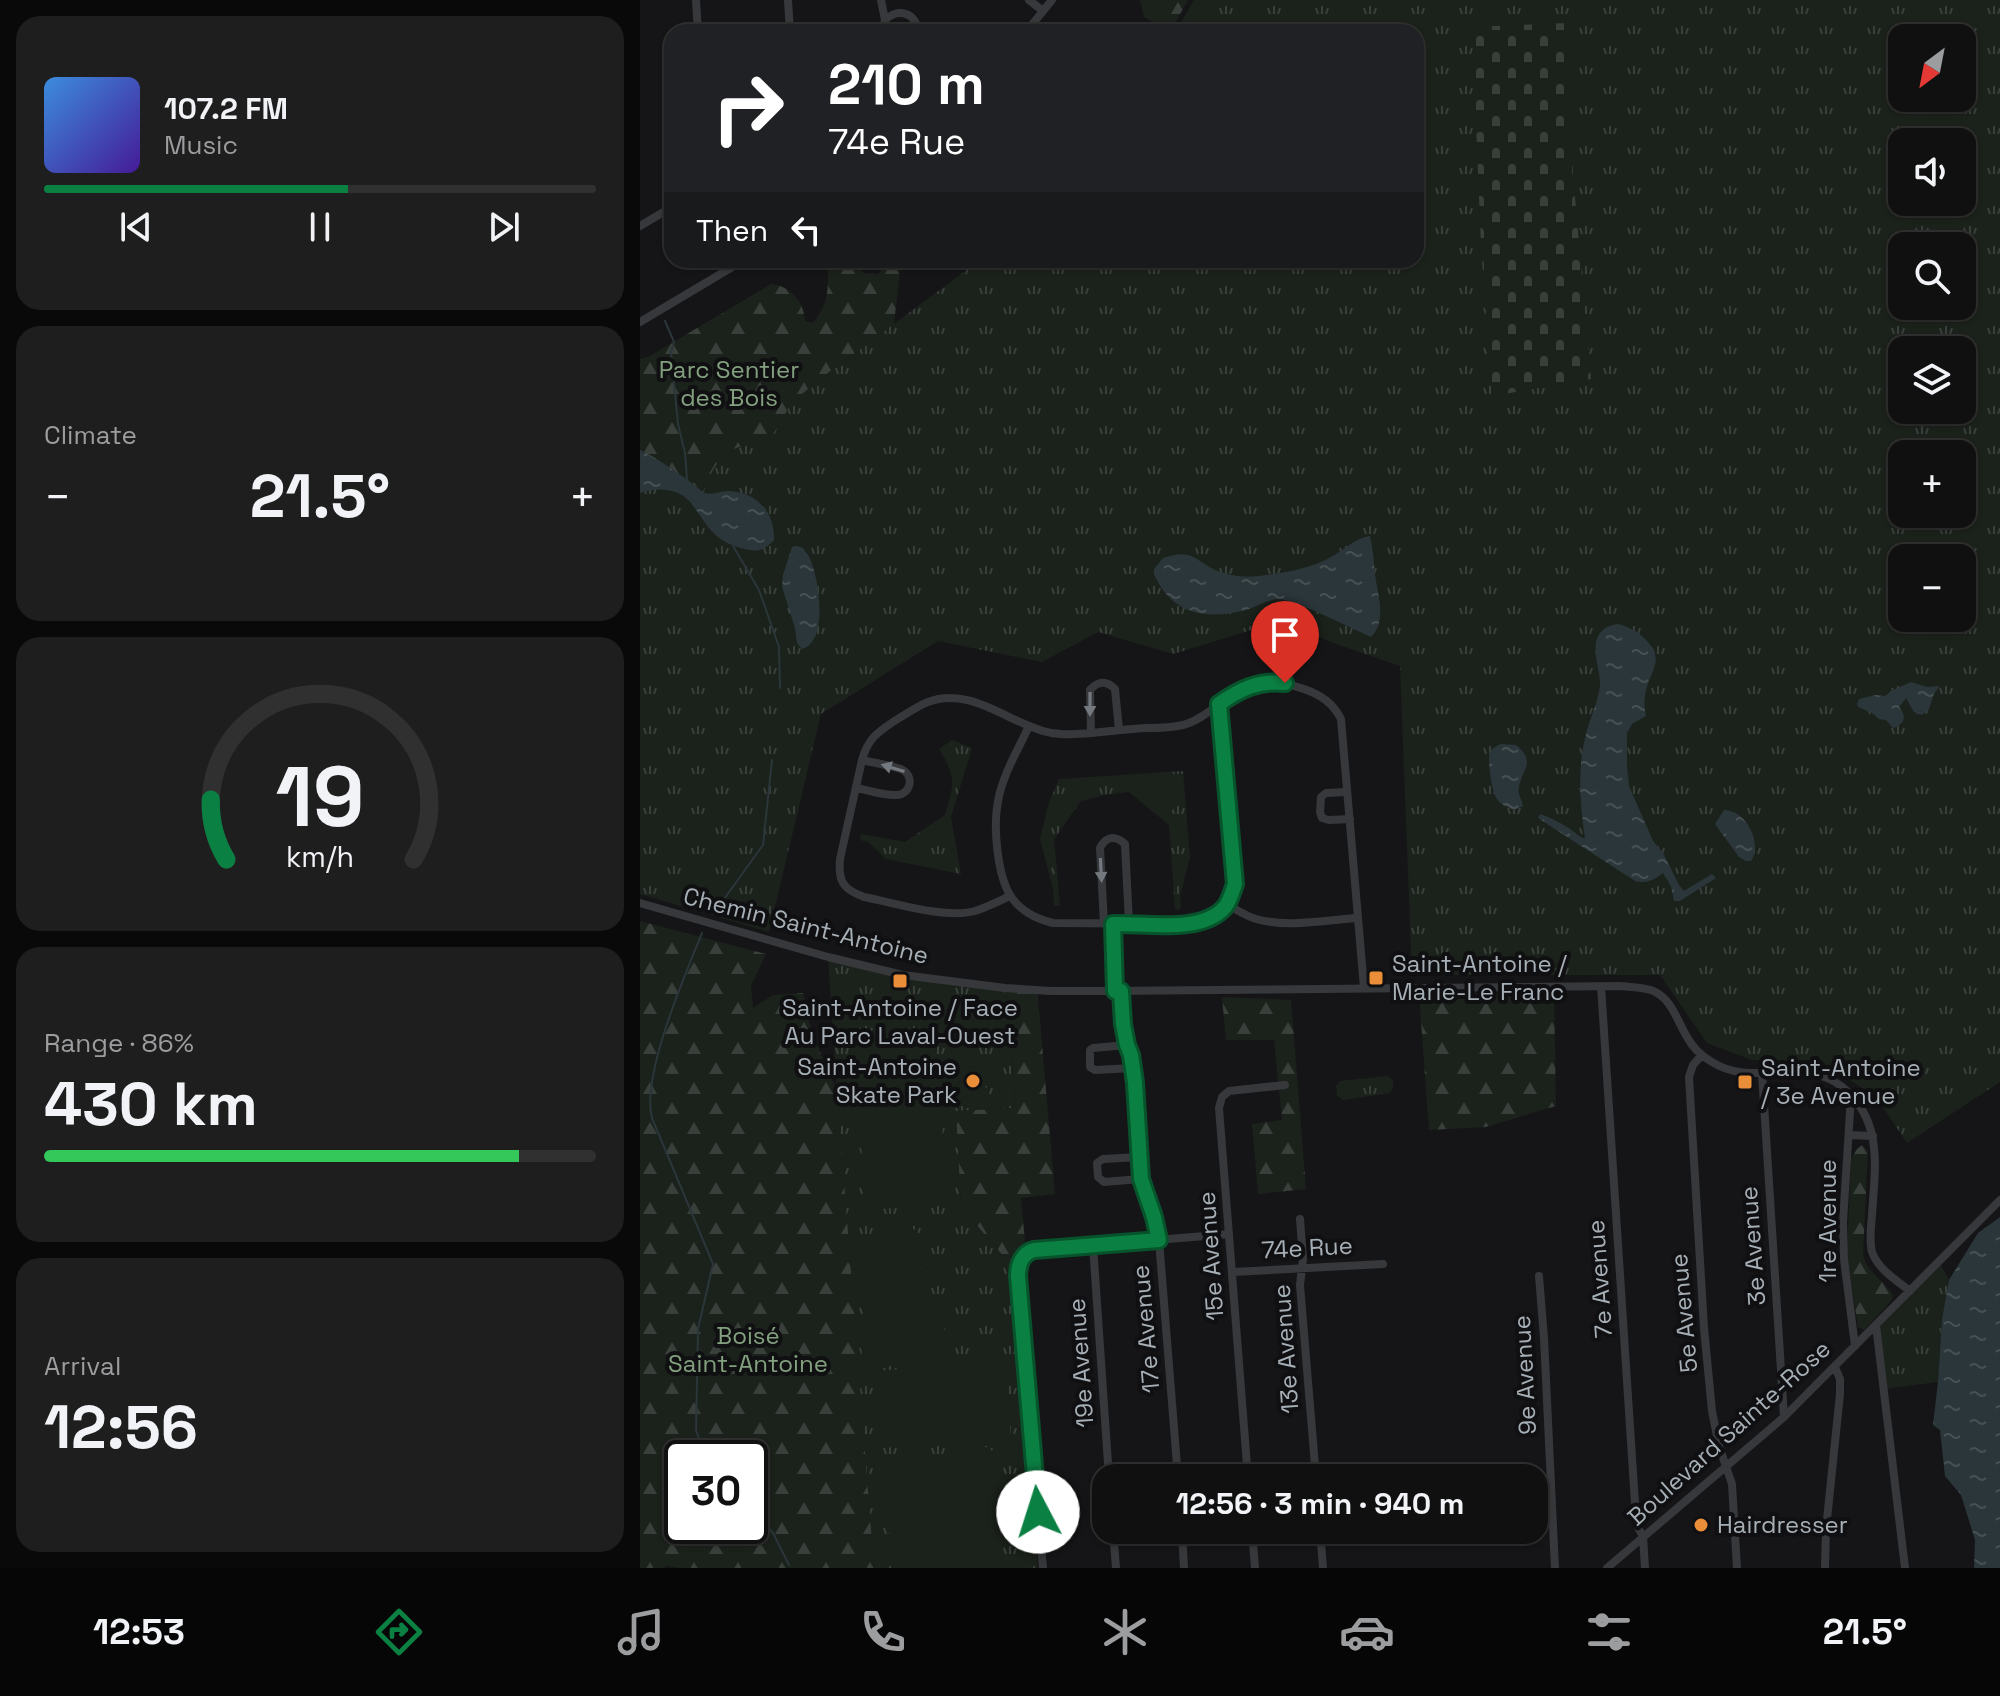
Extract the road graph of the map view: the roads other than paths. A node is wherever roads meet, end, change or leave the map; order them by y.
1 (696, 0) edge
2 (788, 0) edge
3 (881, 0) edge
4 (1029, 0) edge
5 (1052, 0) edge
6 (1043, 11) junction
7 (885, 20) junction
8 (698, 24) edge
9 (790, 24) edge
10 (884, 24) edge
11 (917, 24) edge
12 (1032, 24) edge
13 (664, 212) edge
14 (640, 226) edge
15 (731, 268) edge
16 (640, 322) edge
17 (1219, 704) junction
18 (1029, 726) junction
19 (1119, 730) junction
20 (1091, 733) junction
21 (862, 760) junction
22 (856, 788) junction
23 (1347, 792) junction
24 (1350, 819) junction
25 (1010, 896) junction
26 (640, 903) edge
27 (1228, 905) junction
28 (1358, 918) junction
29 (1129, 923) junction
30 (1108, 924) junction
31 (1601, 986) junction
32 (1364, 988) junction
33 (1118, 991) junction
34 (1127, 1045) junction
35 (1701, 1056) junction
36 (1133, 1068) junction
37 (1762, 1073) junction
38 (1285, 1085) dead end
39 (1851, 1096) junction
40 (1849, 1135) junction
41 (1873, 1136) junction
42 (1140, 1157) junction
43 (1141, 1179) junction
44 (2000, 1200) edge
45 (1300, 1219) dead end
46 (1229, 1234) junction
47 (1159, 1240) junction
48 (1093, 1245) junction
49 (1383, 1264) dead end
50 (1301, 1270) junction
51 (1233, 1272) junction
52 (1539, 1276) dead end
53 (1910, 1291) junction
54 (1876, 1325) junction
55 (1855, 1346) junction
56 (1835, 1367) junction
57 (1784, 1417) junction
58 (1108, 1464) edge
59 (1177, 1464) edge
60 (1247, 1464) edge
61 (1315, 1464) edge
62 (1726, 1465) junction
63 (1643, 1536) junction
64 (1114, 1544) edge
65 (1183, 1544) edge
66 (1253, 1544) edge
67 (1322, 1544) edge
68 (1325, 1567) edge
69 (1043, 1568) edge
70 (1116, 1568) edge
71 (1184, 1568) edge
72 (1255, 1568) edge
73 (1555, 1568) edge
74 (1607, 1568) edge
75 (1645, 1568) edge
76 (1737, 1568) edge
77 (1825, 1568) edge
78 (1905, 1568) edge

1 - 8 street
2 - 9 street
3 - 7 street
4 - 6 street
5 - 6 street
6 - 12 street
7 - 10 street
7 - 11 street
13 - 14 street
15 - 16 street
17 - 19 street
17 - 23 street
17 - 27 street
18 - 20 street
18 - 21 street
18 - 25 street
19 - 20 street
19 -> 20 street
21 - 22 street
22 -> 21 street
22 - 25 street
23 - 24 street
23 - 24 street
24 - 28 street
25 - 30 street
26 - 33 street, Chemin Saint-Antoine
27 - 28 street
27 - 29 street
28 - 32 street
29 - 30 street
29 -> 30 street, 17e Avenue
30 - 33 street, 17e Avenue
31 - 32 street, Chemin Saint-Antoine
31 - 35 street, Chemin Saint-Antoine
31 - 63 street, 7e Avenue
32 - 33 street, Chemin Saint-Antoine
33 - 34 street, 17e Avenue
34 - 36 street, 17e Avenue
34 - 36 street
35 - 37 street
35 - 62 street, 5e Avenue
36 - 42 street, 17e Avenue
37 - 39 street
37 - 57 street, 3e Avenue
38 - 46 street, 15e Avenue
39 - 40 street, 1re Avenue
39 - 41 street
40 - 41 street
40 - 55 street, 1re Avenue
41 - 53 street
42 - 43 street, 17e Avenue
42 - 43 street
43 - 47 street, 17e Avenue
44 - 53 street, Boulevard Sainte-Rose
45 - 50 street, 13e Avenue
46 - 47 street, 74e Rue
46 - 51 street, 15e Avenue
47 - 48 street, 74e Rue
47 - 59 street, 17e Avenue
48 - 58 street, 19e Avenue
48 - 69 street, 74e Rue
49 - 50 street, 74e Rue
50 - 51 street, 74e Rue
50 - 61 street, 13e Avenue
51 - 60 street, 15e Avenue
52 - 73 street, 9e Avenue
53 - 54 street, Boulevard Sainte-Rose
54 - 55 street, Boulevard Sainte-Rose
54 - 78 street
55 - 56 street, Boulevard Sainte-Rose
56 - 57 street, Boulevard Sainte-Rose
56 - 77 street
57 - 62 street, Boulevard Sainte-Rose
62 - 63 street, Boulevard Sainte-Rose
62 - 76 street, 5e Avenue
63 - 74 street, Boulevard Sainte-Rose
63 - 75 street, 7e Avenue
64 - 70 street
65 - 71 street
66 - 72 street
67 - 68 street

